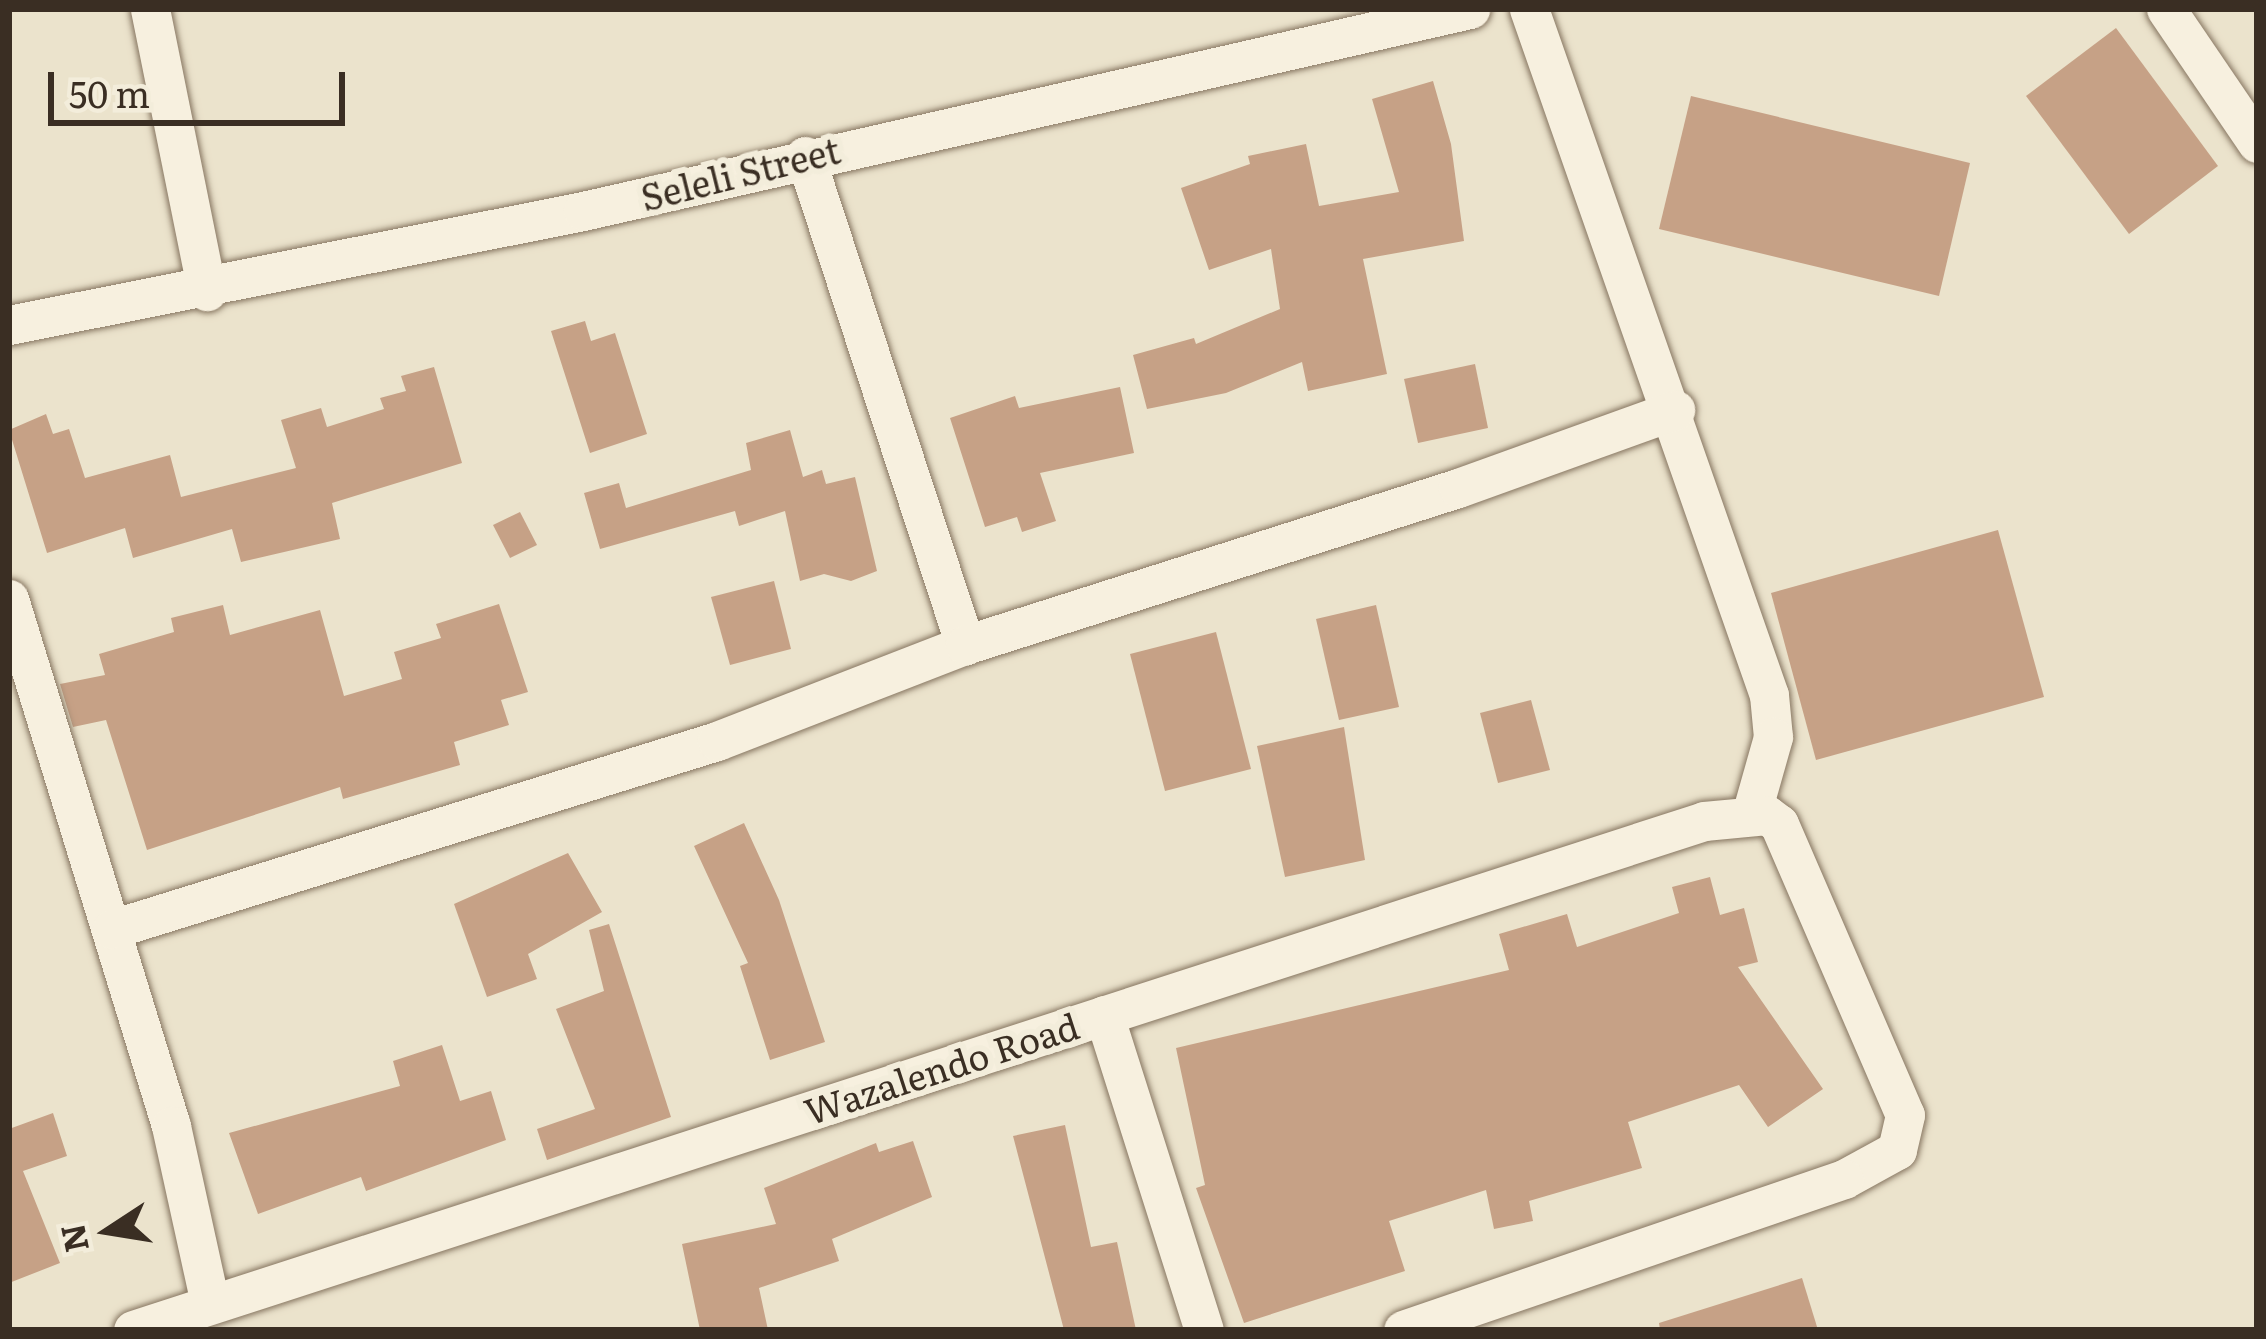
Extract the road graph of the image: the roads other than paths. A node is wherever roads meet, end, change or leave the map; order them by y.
1 (150, 9) edge
2 (1470, 9) edge
3 (1529, 9) edge
4 (2166, 9) edge
5 (2257, 142) edge
6 (805, 155) junction
7 (207, 291) junction
8 (9, 325) edge
9 (1675, 410) junction
10 (9, 599) edge
11 (964, 645) junction
12 (1752, 811) junction
13 (112, 929) junction
14 (1104, 1015) junction
15 (208, 1299) junction
16 (133, 1330) edge
17 (1204, 1330) edge
18 (1403, 1330) edge

1 - 7 street
2 - 6 street, Seleli Street
3 - 9 street
4 - 5 street
6 - 7 street, Seleli Street
6 - 11 street
7 - 8 street, Seleli Street
9 - 11 street
9 - 12 street
10 - 13 street
11 - 13 street
12 - 14 street, Wazalendo Road
12 - 18 street
13 - 15 street
14 - 15 street, Wazalendo Road
14 - 17 street
15 - 16 street, Wazalendo Road

